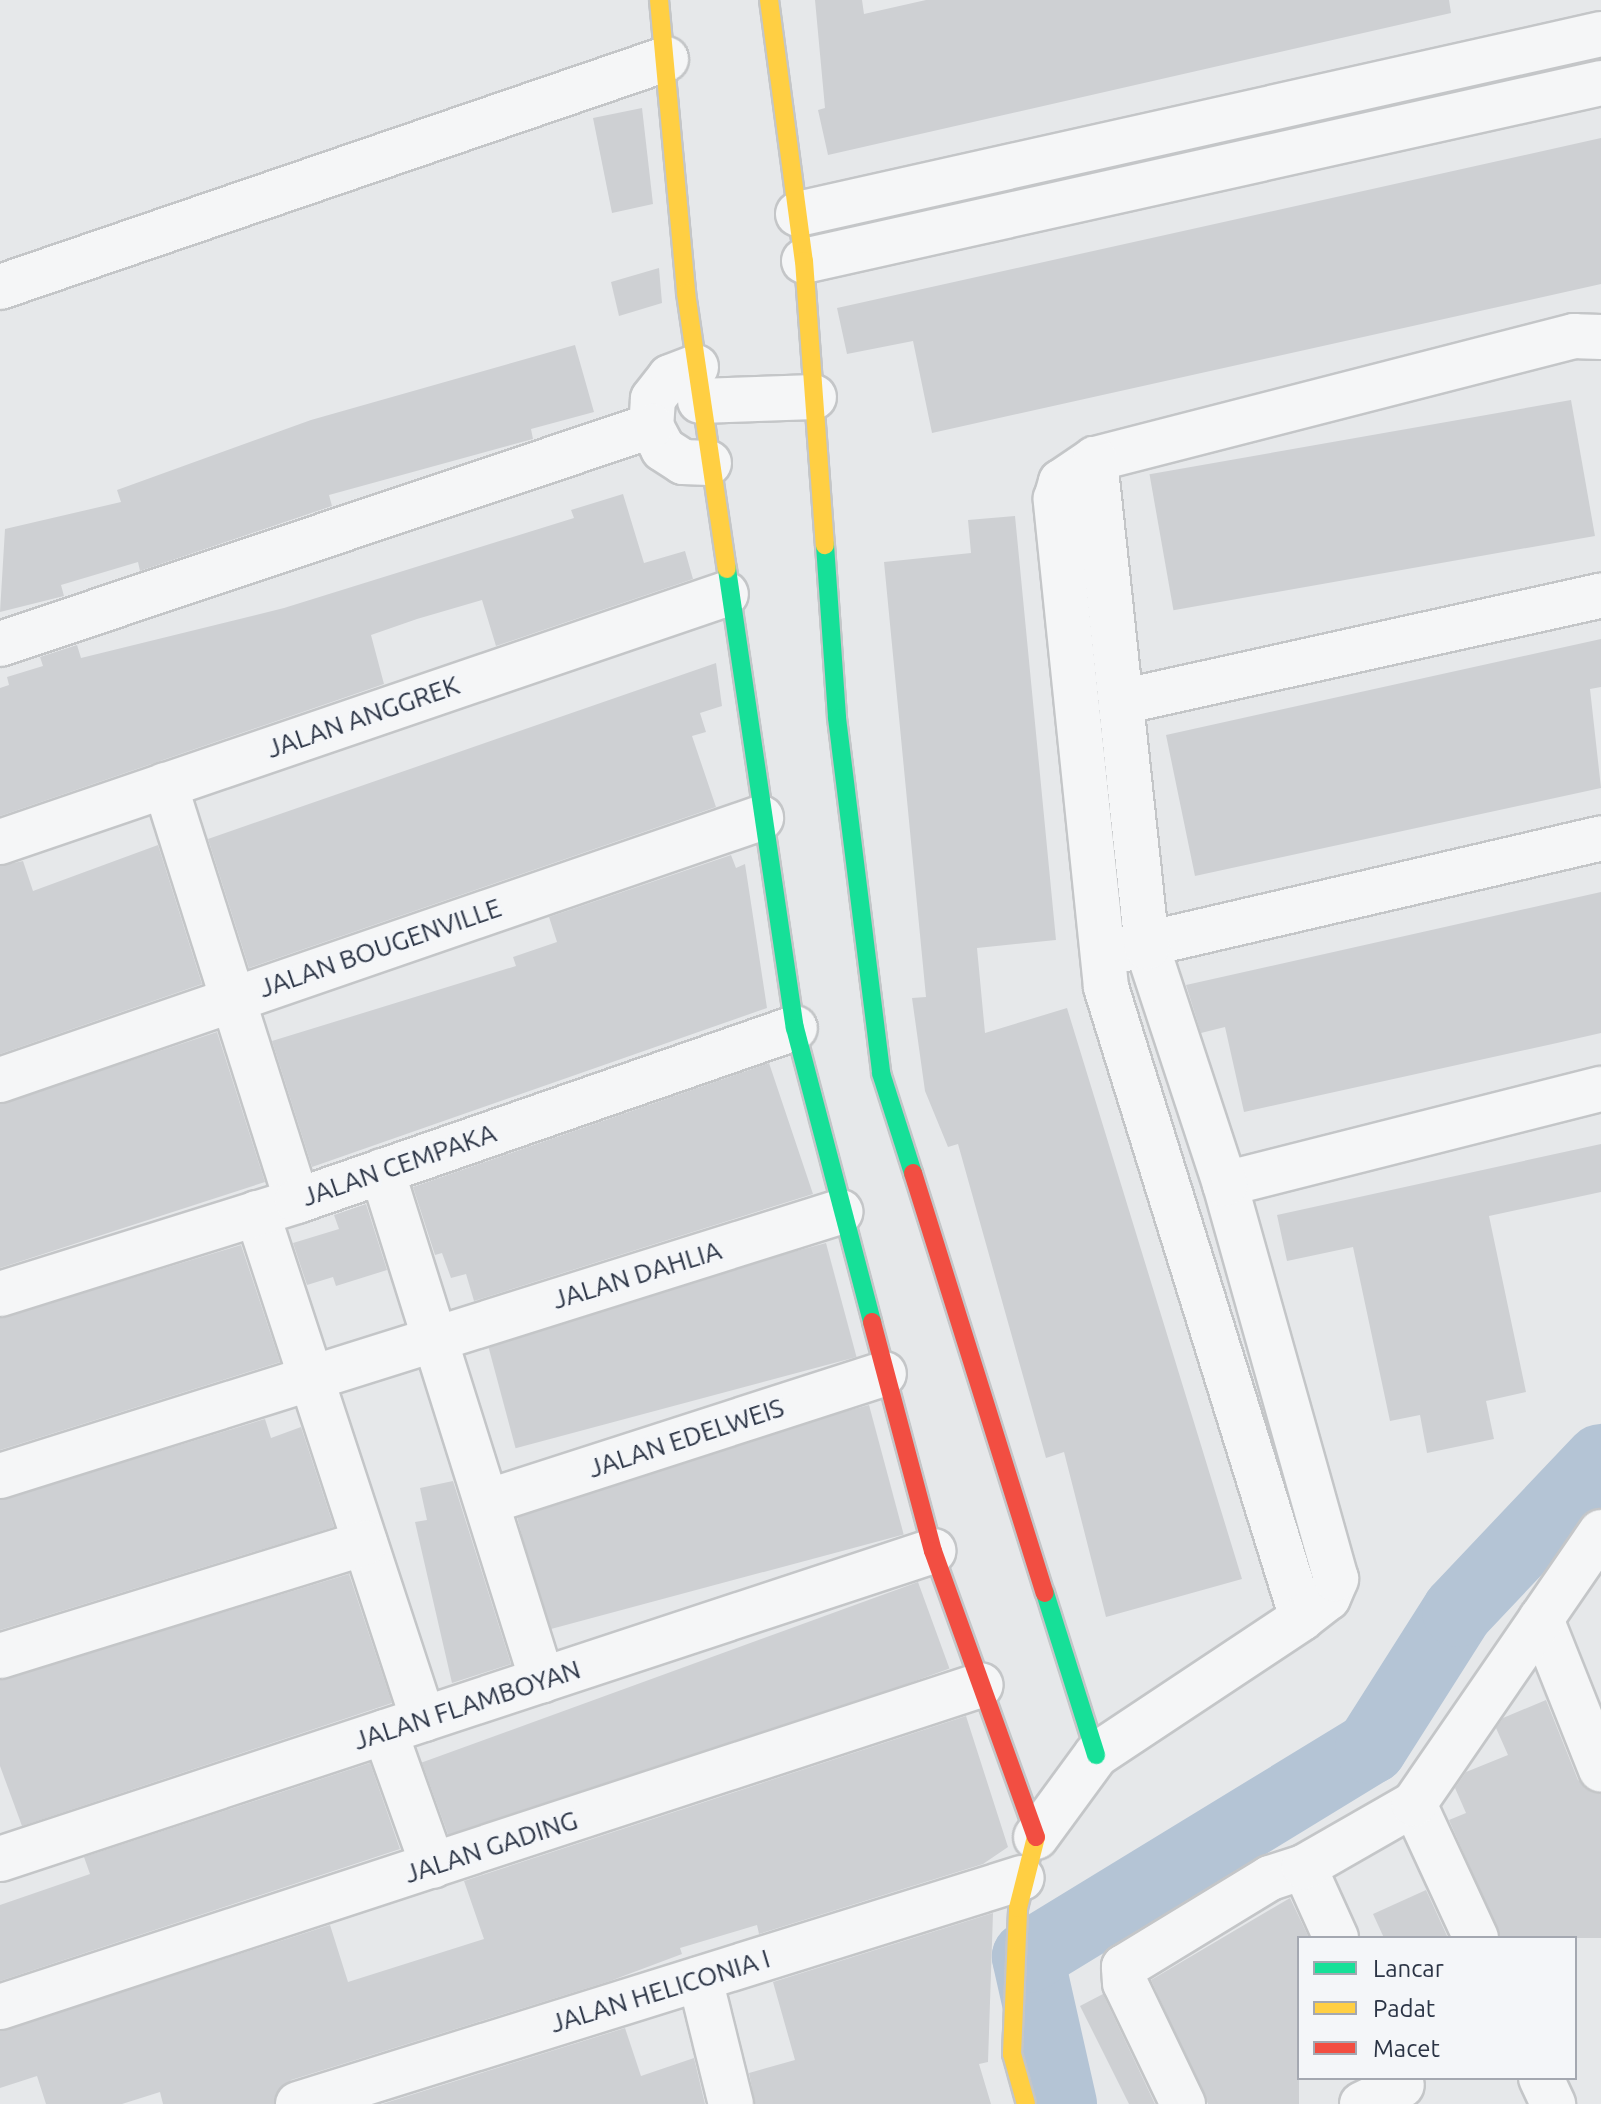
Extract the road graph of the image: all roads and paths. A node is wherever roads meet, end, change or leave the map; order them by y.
1 (659, 0) edge
2 (769, 0) edge
3 (1601, 34) edge
4 (1541, 48) junction
5 (666, 59) junction
6 (1601, 83) edge
7 (1549, 94) junction
8 (798, 214) junction
9 (804, 261) junction
10 (0, 287) edge
11 (1601, 337) edge
12 (703, 389) junction
13 (795, 397) junction
14 (651, 426) junction
15 (1095, 459) junction
16 (709, 463) junction
17 (726, 594) junction
18 (1601, 596) edge
19 (0, 644) edge
20 (1121, 702) junction
21 (165, 785) junction
22 (761, 818) junction
23 (1601, 838) edge
24 (0, 842) edge
25 (1147, 947) junction
26 (1100, 954) junction
27 (233, 998) junction
28 (795, 1028) junction
29 (0, 1080) edge
30 (1601, 1089) edge
31 (382, 1171) junction
32 (1225, 1184) junction
33 (277, 1207) junction
34 (840, 1212) junction
35 (0, 1294) edge
36 (435, 1337) junction
37 (884, 1374) junction
38 (310, 1375) junction
39 (0, 1476) edge
40 (487, 1502) junction
41 (1601, 1532) edge
42 (365, 1543) junction
43 (933, 1551) junction
44 (1302, 1618) junction
45 (1541, 1619) junction
46 (0, 1656) edge
47 (542, 1680) junction
48 (981, 1685) junction
49 (404, 1726) junction
50 (1096, 1755) junction
51 (1601, 1770) edge
52 (1414, 1804) junction
53 (1036, 1837) junction
54 (0, 1859) edge
55 (433, 1866) junction
56 (1304, 1867) junction
57 (1022, 1878) junction
58 (1335, 1936) edge
59 (1475, 1936) edge
60 (700, 1979) junction
61 (0, 2007) edge
62 (1542, 2080) edge
63 (1404, 2089) edge
64 (298, 2104) edge
65 (731, 2104) edge
66 (1026, 2104) edge
67 (1183, 2104) edge
68 (1362, 2104) edge
69 (1553, 2104) edge

1 - 5 street
2 - 8 street
3 - 4 street
4 - 7 street
4 - 8 street
5 - 10 street
5 - 12 street
6 - 7 street
7 - 9 street
8 - 9 street
9 - 13 street
11 - 15 street
12 - 13 street
12 - 14 street
12 - 16 street
13 - 50 street
14 - 16 street
14 - 19 street
15 - 20 street
15 - 26 street
16 - 17 street
17 - 21 street, JALAN ANGGREK
17 - 22 street
18 - 20 street
20 - 25 street
21 - 24 street, JALAN ANGGREK
21 - 27 street
22 - 27 street, JALAN BOUGENVILLE
22 - 28 street
23 - 25 street
25 - 26 street
25 - 32 street
26 - 44 street
27 - 29 street, JALAN BOUGENVILLE
27 - 33 street
28 - 31 street, JALAN CEMPAKA
28 - 34 street
30 - 32 street
31 - 33 street, JALAN CEMPAKA
31 - 36 street
32 - 44 street
33 - 35 street, JALAN CEMPAKA
33 - 38 street
34 - 36 street, JALAN DAHLIA
34 - 37 street
36 - 38 street, JALAN DAHLIA
36 - 40 street
37 - 40 street, JALAN EDELWEIS
37 - 43 street
38 - 39 street, JALAN DAHLIA
38 - 42 street
40 - 47 street
41 - 45 street
42 - 46 street
42 - 49 street
43 - 47 street, JALAN FLAMBOYAN
43 - 48 street
44 - 50 street
45 - 51 street
45 - 52 street
47 - 49 street, JALAN FLAMBOYAN
48 - 53 street
48 - 55 street, JALAN GADING
49 - 54 street, JALAN FLAMBOYAN
49 - 55 street
50 - 53 street
52 - 56 street
52 - 59 street
53 - 57 street
55 - 61 street, JALAN GADING
56 - 58 street
56 - 67 street
57 - 60 street, JALAN HELICONIA I
57 - 66 street
60 - 64 street, JALAN HELICONIA I
60 - 65 street
62 - 69 street
63 - 68 street

